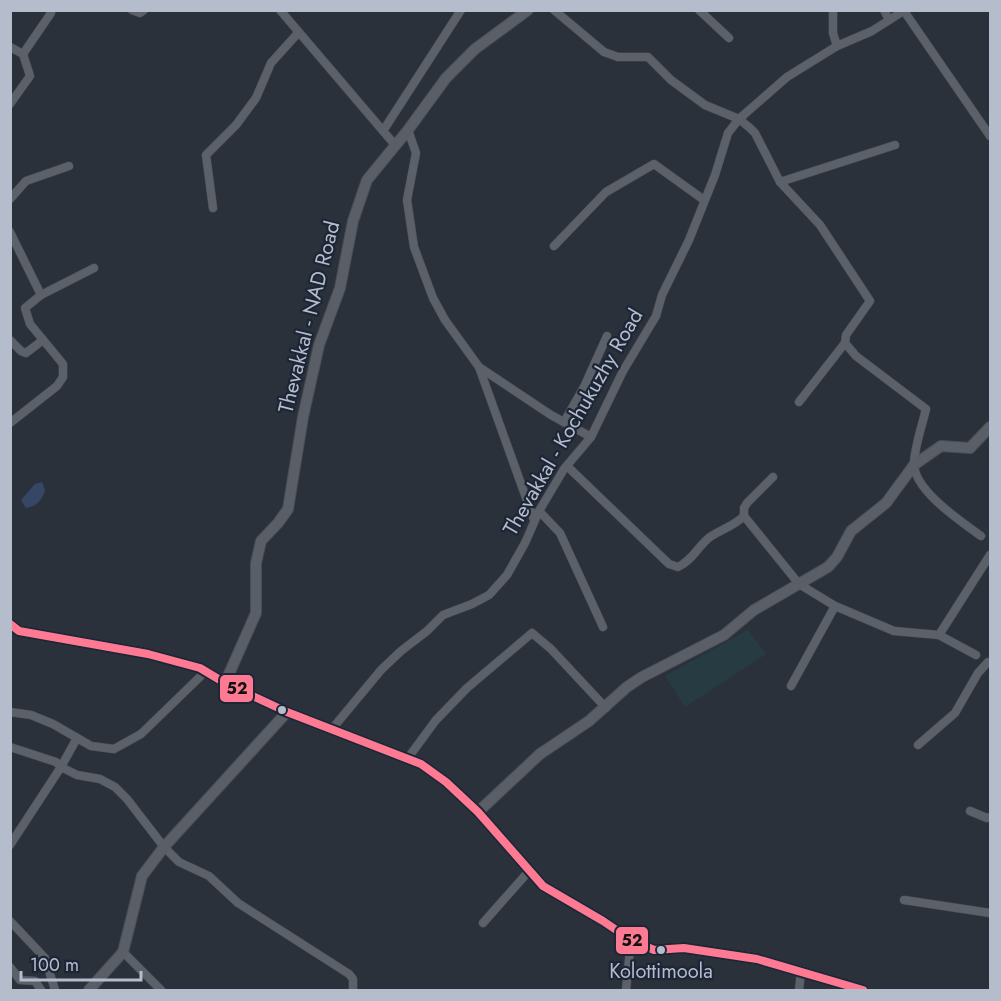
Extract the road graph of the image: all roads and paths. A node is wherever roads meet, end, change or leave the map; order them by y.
1 (51, 10) edge
2 (132, 10) edge
3 (144, 10) edge
4 (280, 10) edge
5 (461, 10) edge
6 (528, 10) edge
7 (554, 10) edge
8 (699, 10) edge
9 (832, 10) edge
10 (884, 10) edge
11 (904, 11) edge
12 (889, 20) junction
13 (298, 33) junction
14 (729, 38) dead end
15 (837, 46) junction
16 (10, 47) edge
17 (23, 54) junction
18 (10, 104) edge
19 (739, 119) junction
20 (408, 130) junction
21 (383, 131) junction
22 (990, 136) edge
23 (395, 145) junction
24 (895, 145) dead end
25 (69, 166) dead end
26 (780, 182) junction
27 (10, 199) edge
28 (704, 200) junction
29 (213, 208) dead end
30 (10, 232) edge
31 (554, 246) dead end
32 (94, 268) dead end
33 (41, 296) junction
34 (607, 336) dead end
35 (10, 340) edge
36 (43, 340) junction
37 (845, 343) junction
38 (479, 367) junction
39 (799, 402) dead end
40 (564, 422) junction
41 (10, 423) edge
42 (990, 427) edge
43 (591, 437) junction
44 (914, 465) junction
45 (567, 466) junction
46 (773, 477) dead end
47 (539, 511) junction
48 (744, 516) junction
49 (534, 520) junction
50 (981, 536) dead end
51 (990, 555) edge
52 (799, 584) junction
53 (835, 606) junction
54 (10, 624) edge
55 (603, 627) dead end
56 (939, 635) junction
57 (976, 655) dead end
58 (990, 663) edge
59 (206, 671) junction
60 (225, 683) junction
61 (791, 686) dead end
62 (606, 708) junction
63 (10, 711) edge
64 (287, 712) junction
65 (332, 729) junction
66 (77, 738) junction
67 (918, 745) dead end
68 (10, 747) edge
69 (408, 758) junction
70 (61, 767) junction
71 (970, 811) dead end
72 (478, 812) junction
73 (990, 817) edge
74 (10, 845) edge
75 (164, 846) junction
76 (529, 871) junction
77 (904, 900) dead end
78 (990, 913) edge
79 (10, 921) edge
80 (483, 923) dead end
81 (631, 940) junction
82 (123, 952) junction
83 (10, 967) edge
84 (801, 972) junction
85 (40, 990) edge
86 (56, 990) edge
87 (89, 990) edge
88 (161, 990) edge
89 (353, 990) edge
90 (626, 990) edge
91 (798, 990) edge
92 (863, 990) edge

1 - 17 street
2 - 3 street
4 - 13 street
5 - 21 street
6 - 20 main road, Thevakkal - NAD Road
7 - 19 street
8 - 14 street
9 - 15 street
10 - 12 street
11 - 12 street, Thevakkal - Kochukuzhy Road
11 - 22 street
12 - 15 street, Thevakkal - Kochukuzhy Road
13 - 21 street
13 - 29 street
15 - 19 street, Thevakkal - Kochukuzhy Road
16 - 17 street
17 - 18 street
19 - 26 street
19 - 28 street, Thevakkal - Kochukuzhy Road
20 - 23 main road, Thevakkal - NAD Road
20 - 38 street
21 - 23 street
23 - 60 main road, Thevakkal - NAD Road
24 - 26 street
25 - 27 street
26 - 37 street
28 - 31 street
28 - 43 street, Thevakkal - Kochukuzhy Road
30 - 33 street
32 - 33 street
33 - 36 street
34 - 40 street
35 - 36 street
36 - 41 street
37 - 39 street
37 - 44 street
38 - 40 street
38 - 49 street
40 - 43 street
42 - 44 main road
43 - 45 street, Thevakkal - Kochukuzhy Road
44 - 50 street
44 - 52 main road
45 - 47 street, Thevakkal - Kochukuzhy Road
45 - 48 street
46 - 48 street
47 - 49 street, Thevakkal - Kochukuzhy Road
47 - 55 street
48 - 52 street
49 - 65 street, Thevakkal - Kochukuzhy Road
51 - 56 street
52 - 53 street
52 - 62 main road
53 - 56 street
53 - 61 street
54 - 59 main road
56 - 57 street
58 - 67 street
59 - 60 main road
59 - 66 street
60 - 64 main road
62 - 69 street
62 - 72 main road
63 - 66 street
64 - 65 main road
64 - 75 main road
65 - 69 main road
66 - 70 street
68 - 70 street
69 - 72 main road
70 - 74 street
70 - 75 street
71 - 73 street
72 - 76 main road
75 - 82 main road
75 - 89 street
76 - 80 street
76 - 81 main road
77 - 78 street
79 - 86 street
81 - 84 main road
81 - 90 street
82 - 87 main road
82 - 88 street
83 - 85 street
84 - 91 street
84 - 92 main road

